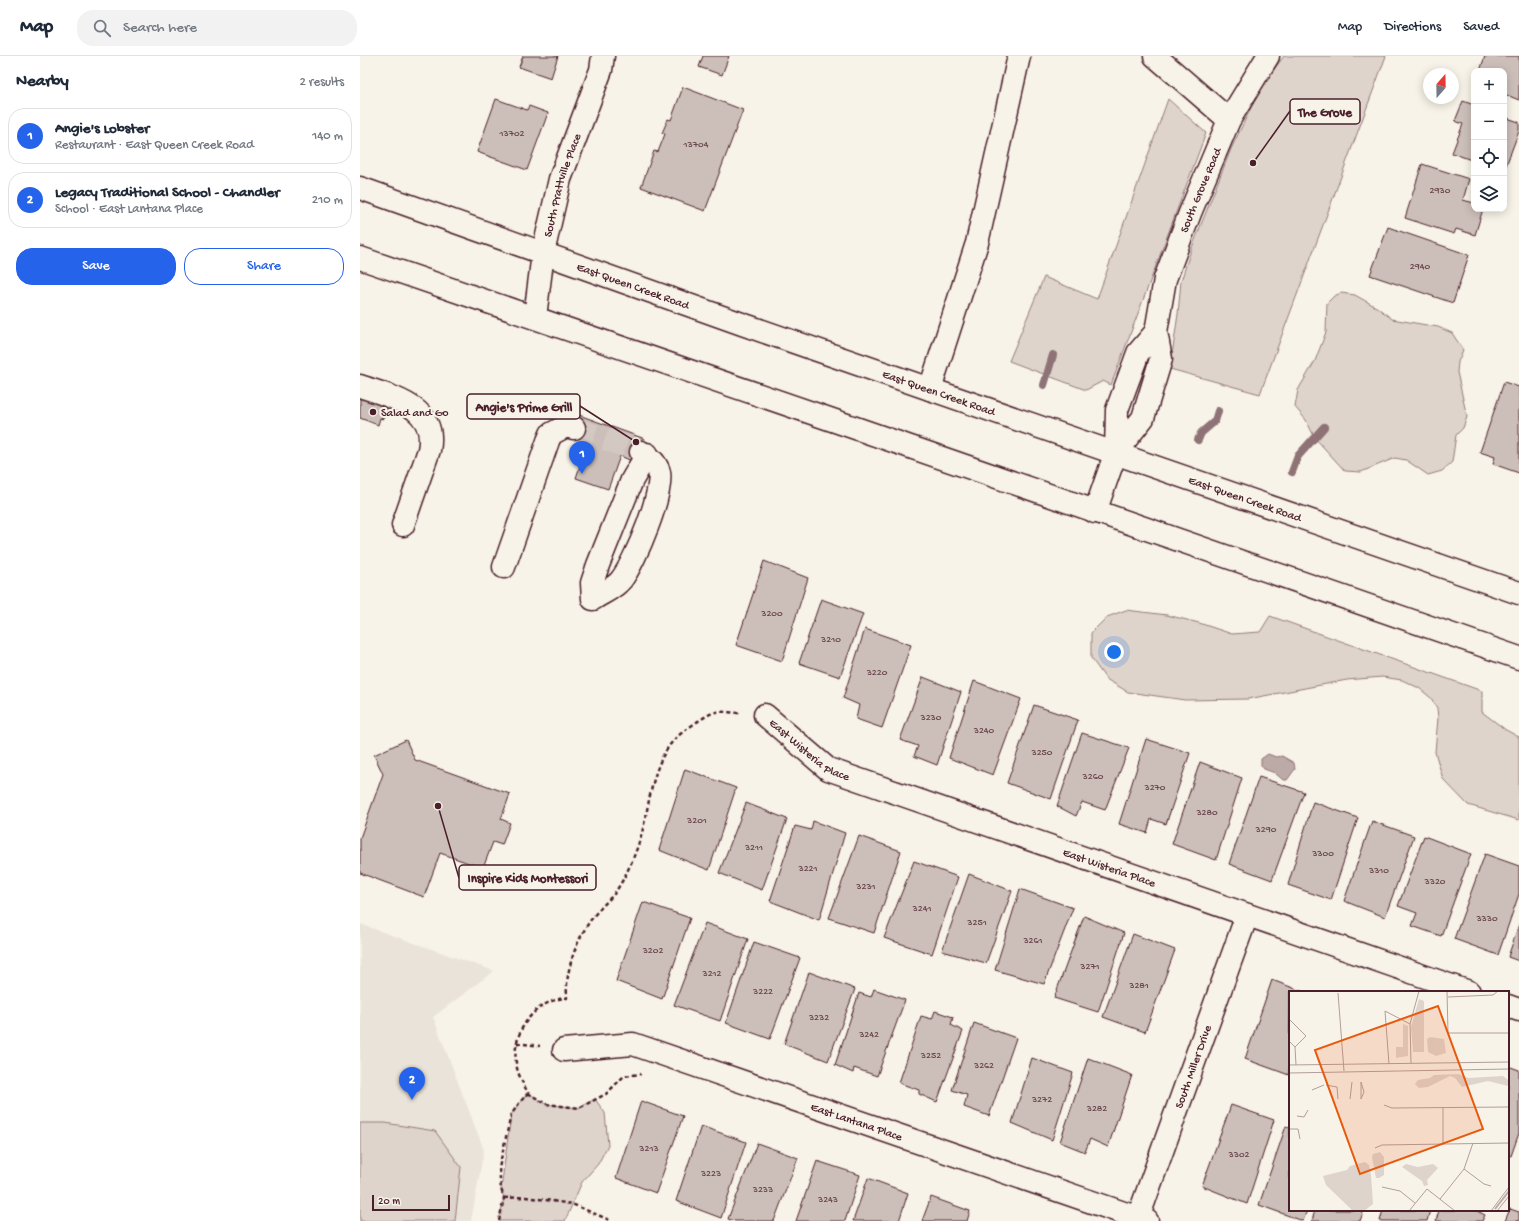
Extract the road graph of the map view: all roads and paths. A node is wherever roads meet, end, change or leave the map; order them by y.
1 (603, 56) edge
2 (1020, 56) edge
3 (1156, 56) edge
4 (1268, 56) edge
5 (1229, 120) junction
6 (360, 188) edge
7 (543, 253) junction
8 (360, 258) edge
9 (535, 317) junction
10 (360, 386) edge
11 (930, 390) junction
12 (574, 428) tunnel mouth
13 (1116, 452) junction
14 (644, 453) joint
15 (1096, 512) junction
16 (403, 525) dead end
17 (504, 567) dead end
18 (1519, 593) edge
19 (1519, 658) edge
20 (765, 715) joint
21 (1247, 914) junction
22 (1466, 991) edge
23 (1509, 1006) edge
24 (1519, 1010) edge
25 (564, 1050) dead end
26 (643, 1074) dead end
27 (528, 1094) junction
28 (504, 1198) junction
29 (1142, 1219) edge
30 (499, 1221) edge
31 (612, 1221) edge

1 - 7 main road, South Prattville Place
2 - 11 main road
3 - 5 main road
4 - 5 main road, South Grove Road
5 - 13 main road, South Grove Road
6 - 7 main road, East Queen Creek Road
7 - 9 main road, South Prattville Place
7 - 11 main road, East Queen Creek Road
8 - 9 main road
9 - 15 main road
10 - 16 main road
11 - 13 main road, East Queen Creek Road
12 - 17 main road
13 - 15 main road, South Grove Road
13 - 18 main road, East Queen Creek Road
14 - 14 main road
15 - 19 main road
20 - 21 main road, East Wisteria Place
20 - 27 path
21 - 22 main road, East Wisteria Place
21 - 29 main road, South Miller Drive
23 - 24 main road
25 - 29 main road, East Lantana Place
26 - 27 path
27 - 28 path
28 - 30 path
28 - 31 path

